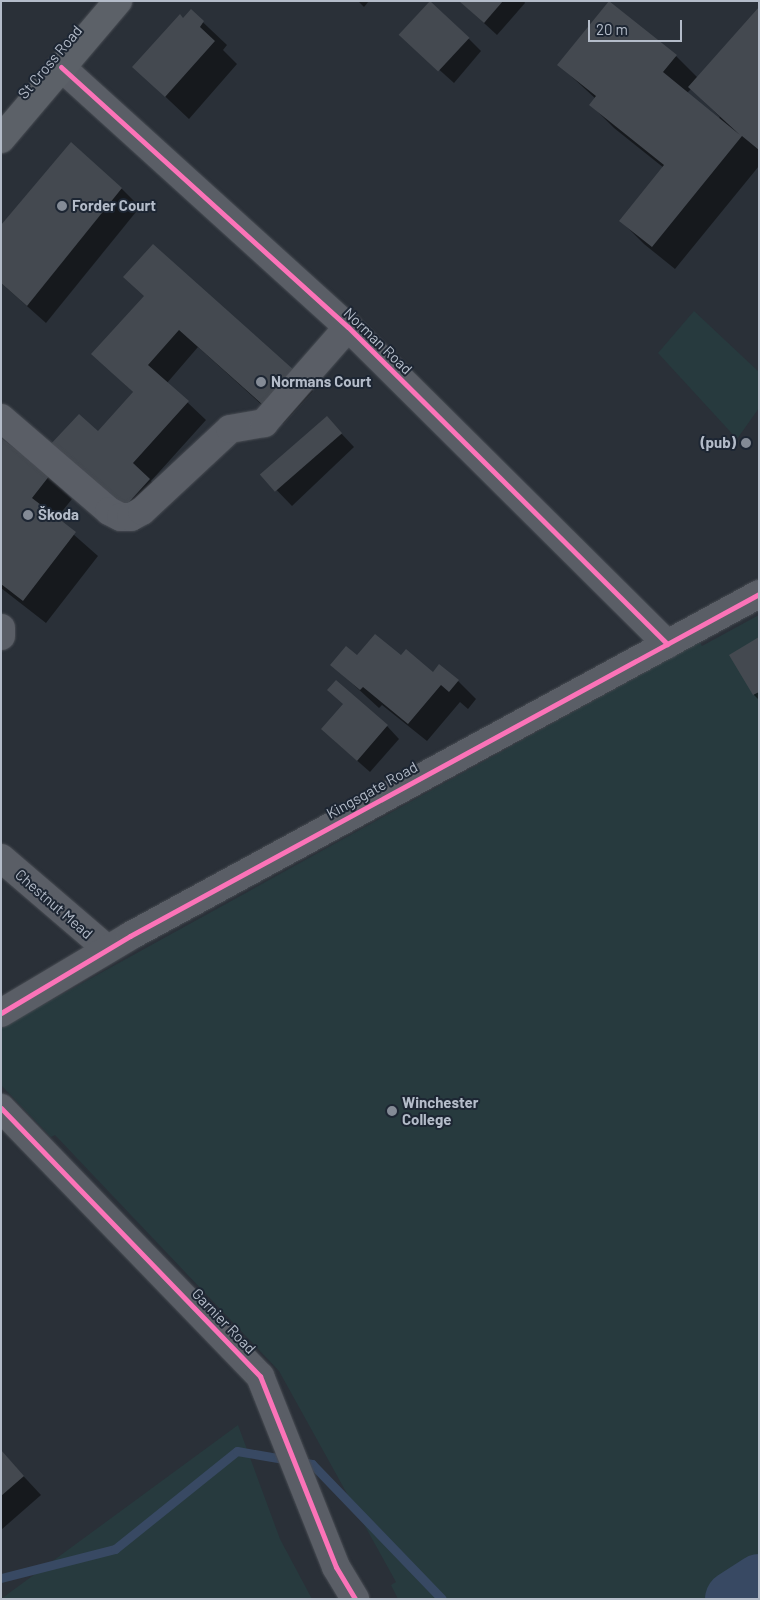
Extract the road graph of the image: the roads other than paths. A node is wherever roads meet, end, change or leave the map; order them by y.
1 (118, 1) edge
2 (61, 67) junction
3 (1, 139) edge
4 (348, 327) junction
5 (1, 418) edge
6 (759, 594) edge
7 (1, 628) edge
8 (1, 636) edge
9 (668, 644) junction
10 (1, 858) edge
11 (107, 949) junction
12 (1, 1013) edge
13 (1, 1108) edge
14 (355, 1599) edge

1 - 2 main road, St Cross Road
2 - 3 main road, St Cross Road
2 - 4 street, Norman Road
4 - 5 street
4 - 9 street, Norman Road
6 - 9 street, Kingsgate Road
7 - 8 street
9 - 11 street, Kingsgate Road
10 - 11 street, Chestnut Mead
11 - 12 street, Kingsgate Road
13 - 14 street, Garnier Road

